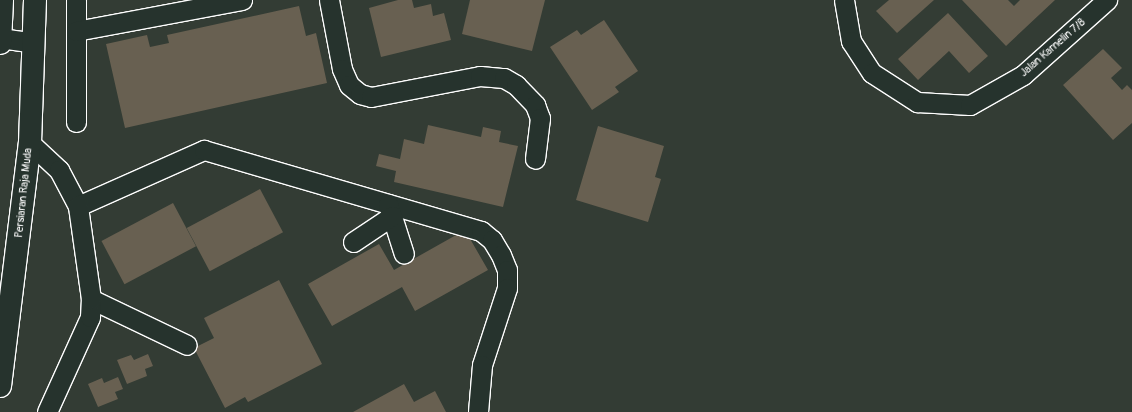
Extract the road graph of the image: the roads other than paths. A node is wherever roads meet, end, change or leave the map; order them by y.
1 (2, 0) edge
2 (35, 0) edge
3 (76, 0) edge
4 (242, 0) edge
5 (329, 0) edge
6 (844, 0) edge
7 (1107, 0) edge
8 (76, 30) junction
9 (0, 38) edge
10 (0, 43) edge
11 (34, 43) junction
12 (76, 122) dead end
13 (30, 143) junction
14 (535, 159) dead end
15 (78, 206) junction
16 (390, 210) junction
17 (353, 242) dead end
18 (404, 254) dead end
19 (91, 299) junction
20 (187, 345) dead end
21 (0, 386) edge
22 (47, 412) edge
23 (478, 412) edge

1 - 9 main road
2 - 11 main road, Persiaran Raja Muda
3 - 8 street
4 - 8 street
5 - 14 street
6 - 7 street, Jalan Karnelin 7/8
8 - 12 street
9 - 10 main road
9 - 11 street
11 - 13 main road, Persiaran Raja Muda
13 - 15 street
13 - 21 main road, Persiaran Raja Muda
15 - 16 street
15 - 19 street
16 - 17 street
16 - 18 street
16 - 23 street
19 - 20 street
19 - 22 street

